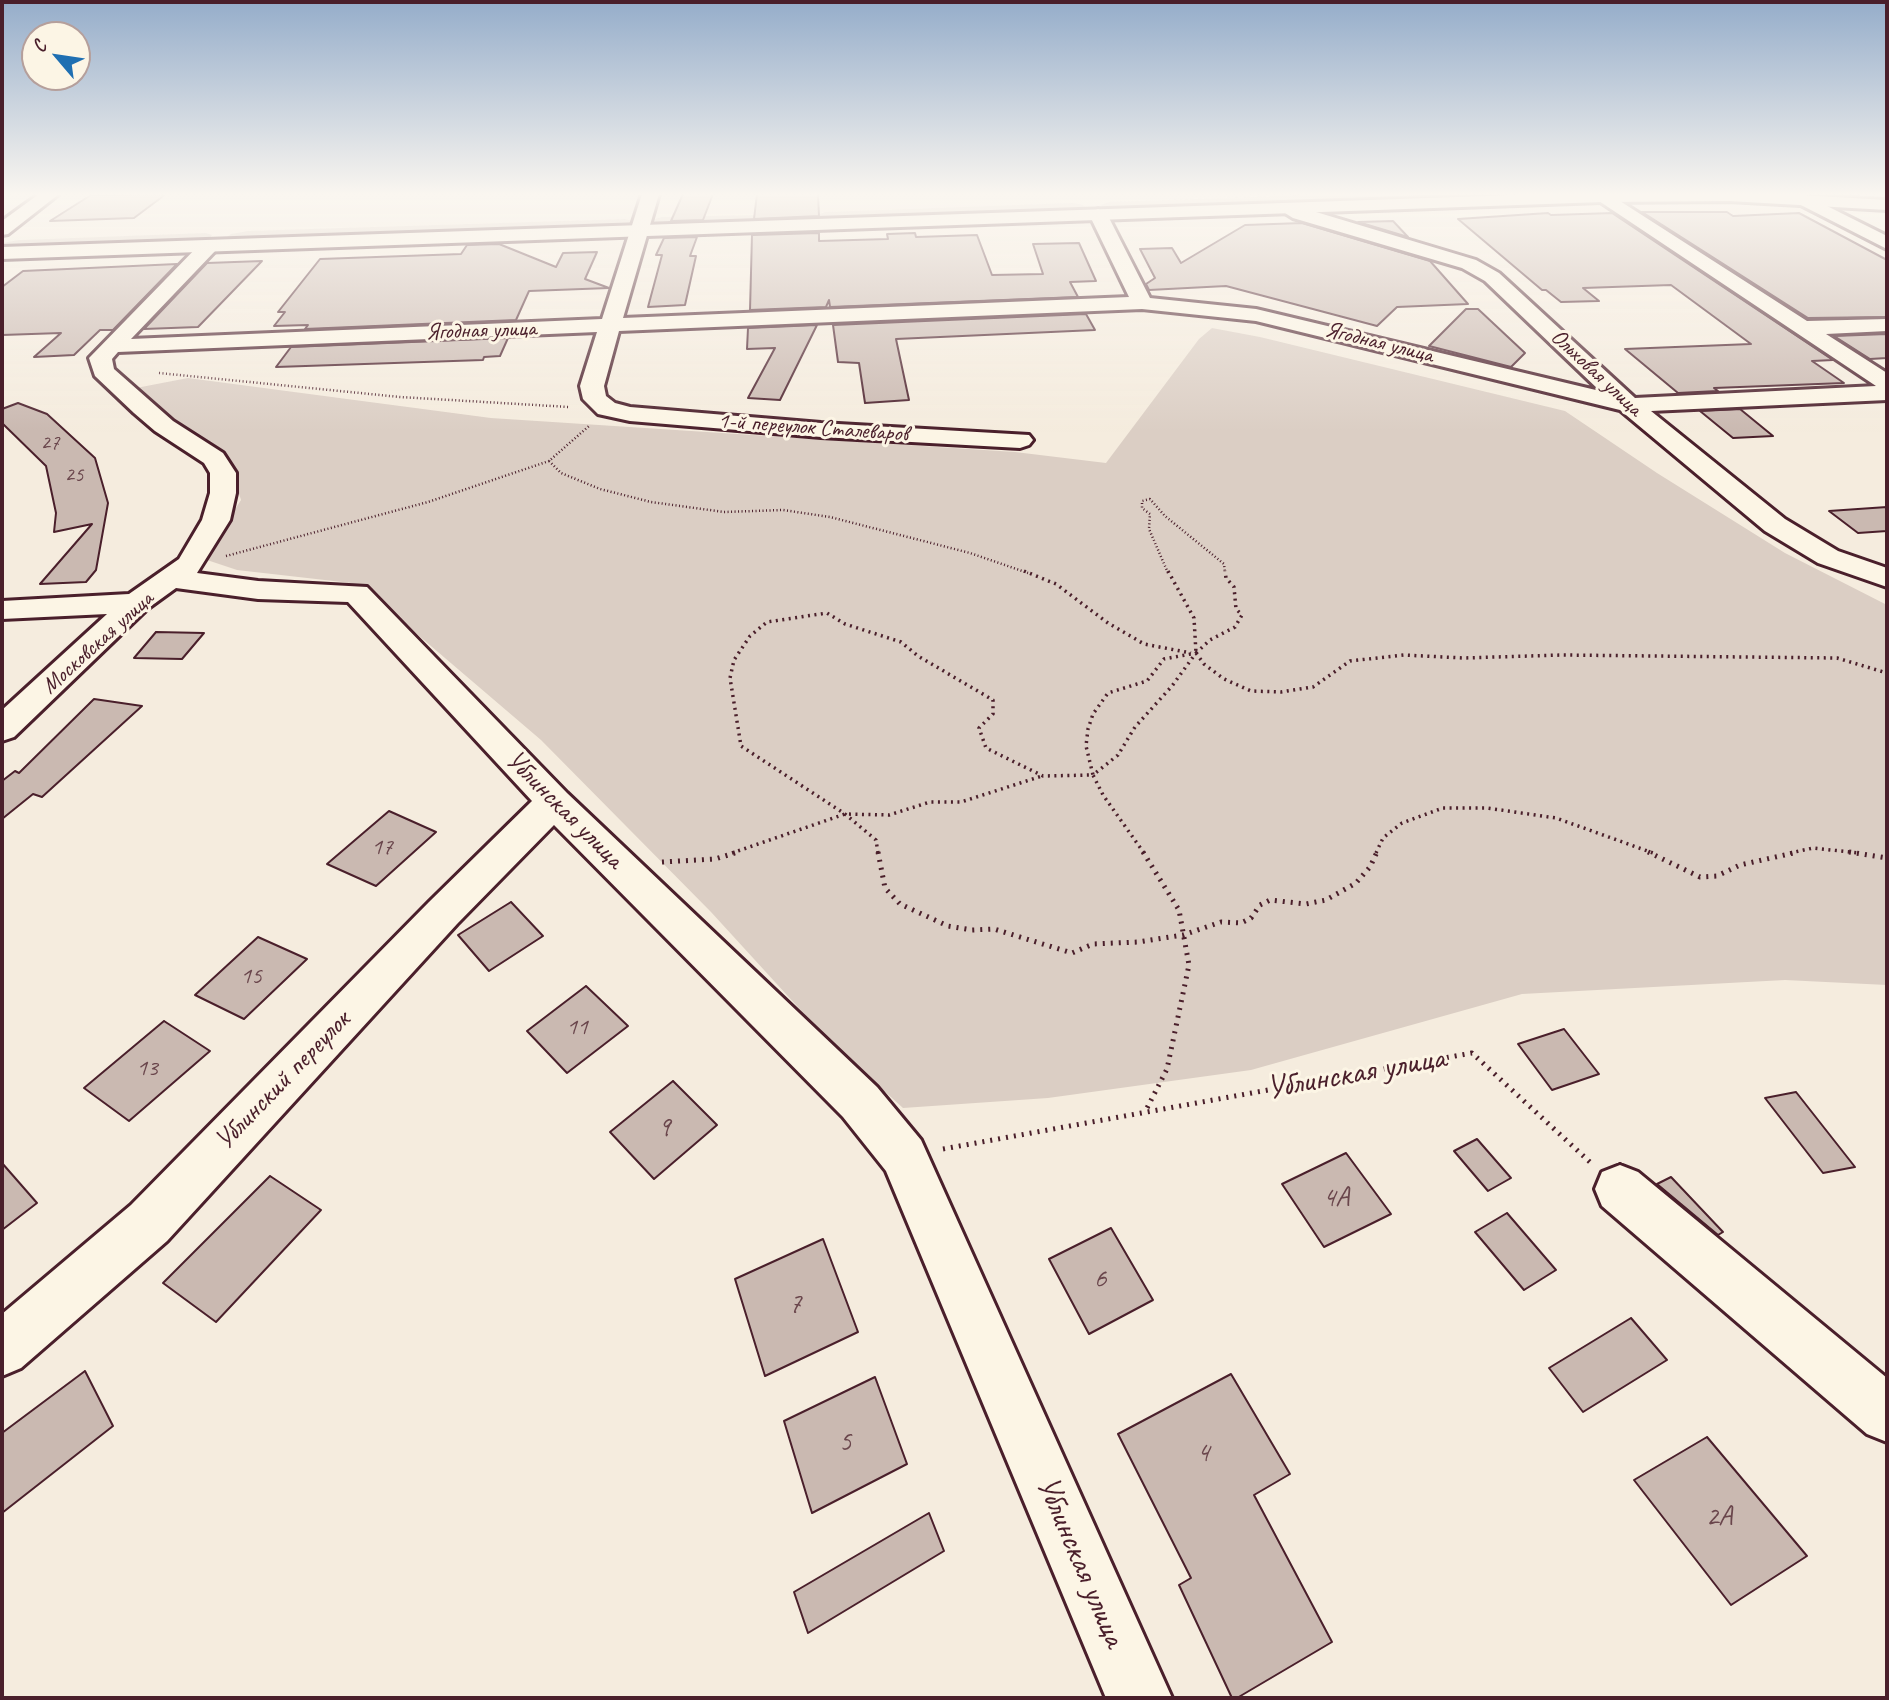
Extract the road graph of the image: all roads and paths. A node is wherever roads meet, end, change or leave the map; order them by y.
1 (183, 273) edge
2 (627, 273) edge
3 (1127, 273) edge
4 (1484, 273) edge
5 (1720, 273) edge
6 (1142, 303) junction
7 (612, 325) junction
8 (1887, 325) edge
9 (1804, 328) junction
10 (112, 345) junction
11 (159, 373) dead end
12 (1887, 383) edge
13 (1887, 393) edge
14 (1629, 405) junction
15 (607, 409) junction
16 (1020, 440) dead end
17 (549, 461) junction
18 (181, 572) junction
19 (1887, 578) edge
20 (136, 603) junction
21 (2, 610) edge
22 (1196, 653) junction
23 (1887, 673) edge
24 (2, 729) edge
25 (1093, 775) junction
26 (1043, 776) junction
27 (554, 802) junction
28 (845, 814) junction
29 (1887, 858) edge
30 (633, 879) junction
31 (1183, 935) junction
32 (1145, 1112) junction
33 (904, 1156) junction
34 (1620, 1189) joint
35 (2, 1349) edge
36 (1887, 1414) edge
37 (1139, 1698) edge

1 - 10 street
2 - 7 street
3 - 6 street
4 - 14 street, Ольховая улица
5 - 9 street
6 - 7 street, Ягодная улица
6 - 14 street, Ягодная улица
7 - 10 street, Ягодная улица
7 - 15 street
8 - 9 street
9 - 12 street
10 - 18 street, Московская улица
11 - 15 path
13 - 14 street, Ягодная улица
14 - 19 street, Ольховая улица
15 - 16 street, 1-й переулок Сталеваров
15 - 17 path
17 - 18 path
17 - 22 path
18 - 20 street, Московская улица
18 - 27 street, Ублинская улица
20 - 21 street
20 - 24 street, Московская улица
22 - 22 path
22 - 23 path
22 - 25 path
22 - 25 path
25 - 26 path
25 - 31 path
26 - 28 path
26 - 28 path
27 - 30 street, Ублинская улица
27 - 35 street, Ублинский переулок
28 - 30 path
28 - 31 path
29 - 31 path
30 - 33 street, Ублинская улица
31 - 32 path
32 - 33 path, Ублинская улица
32 - 34 path, Ублинская улица
33 - 37 street, Ублинская улица
34 - 36 street

